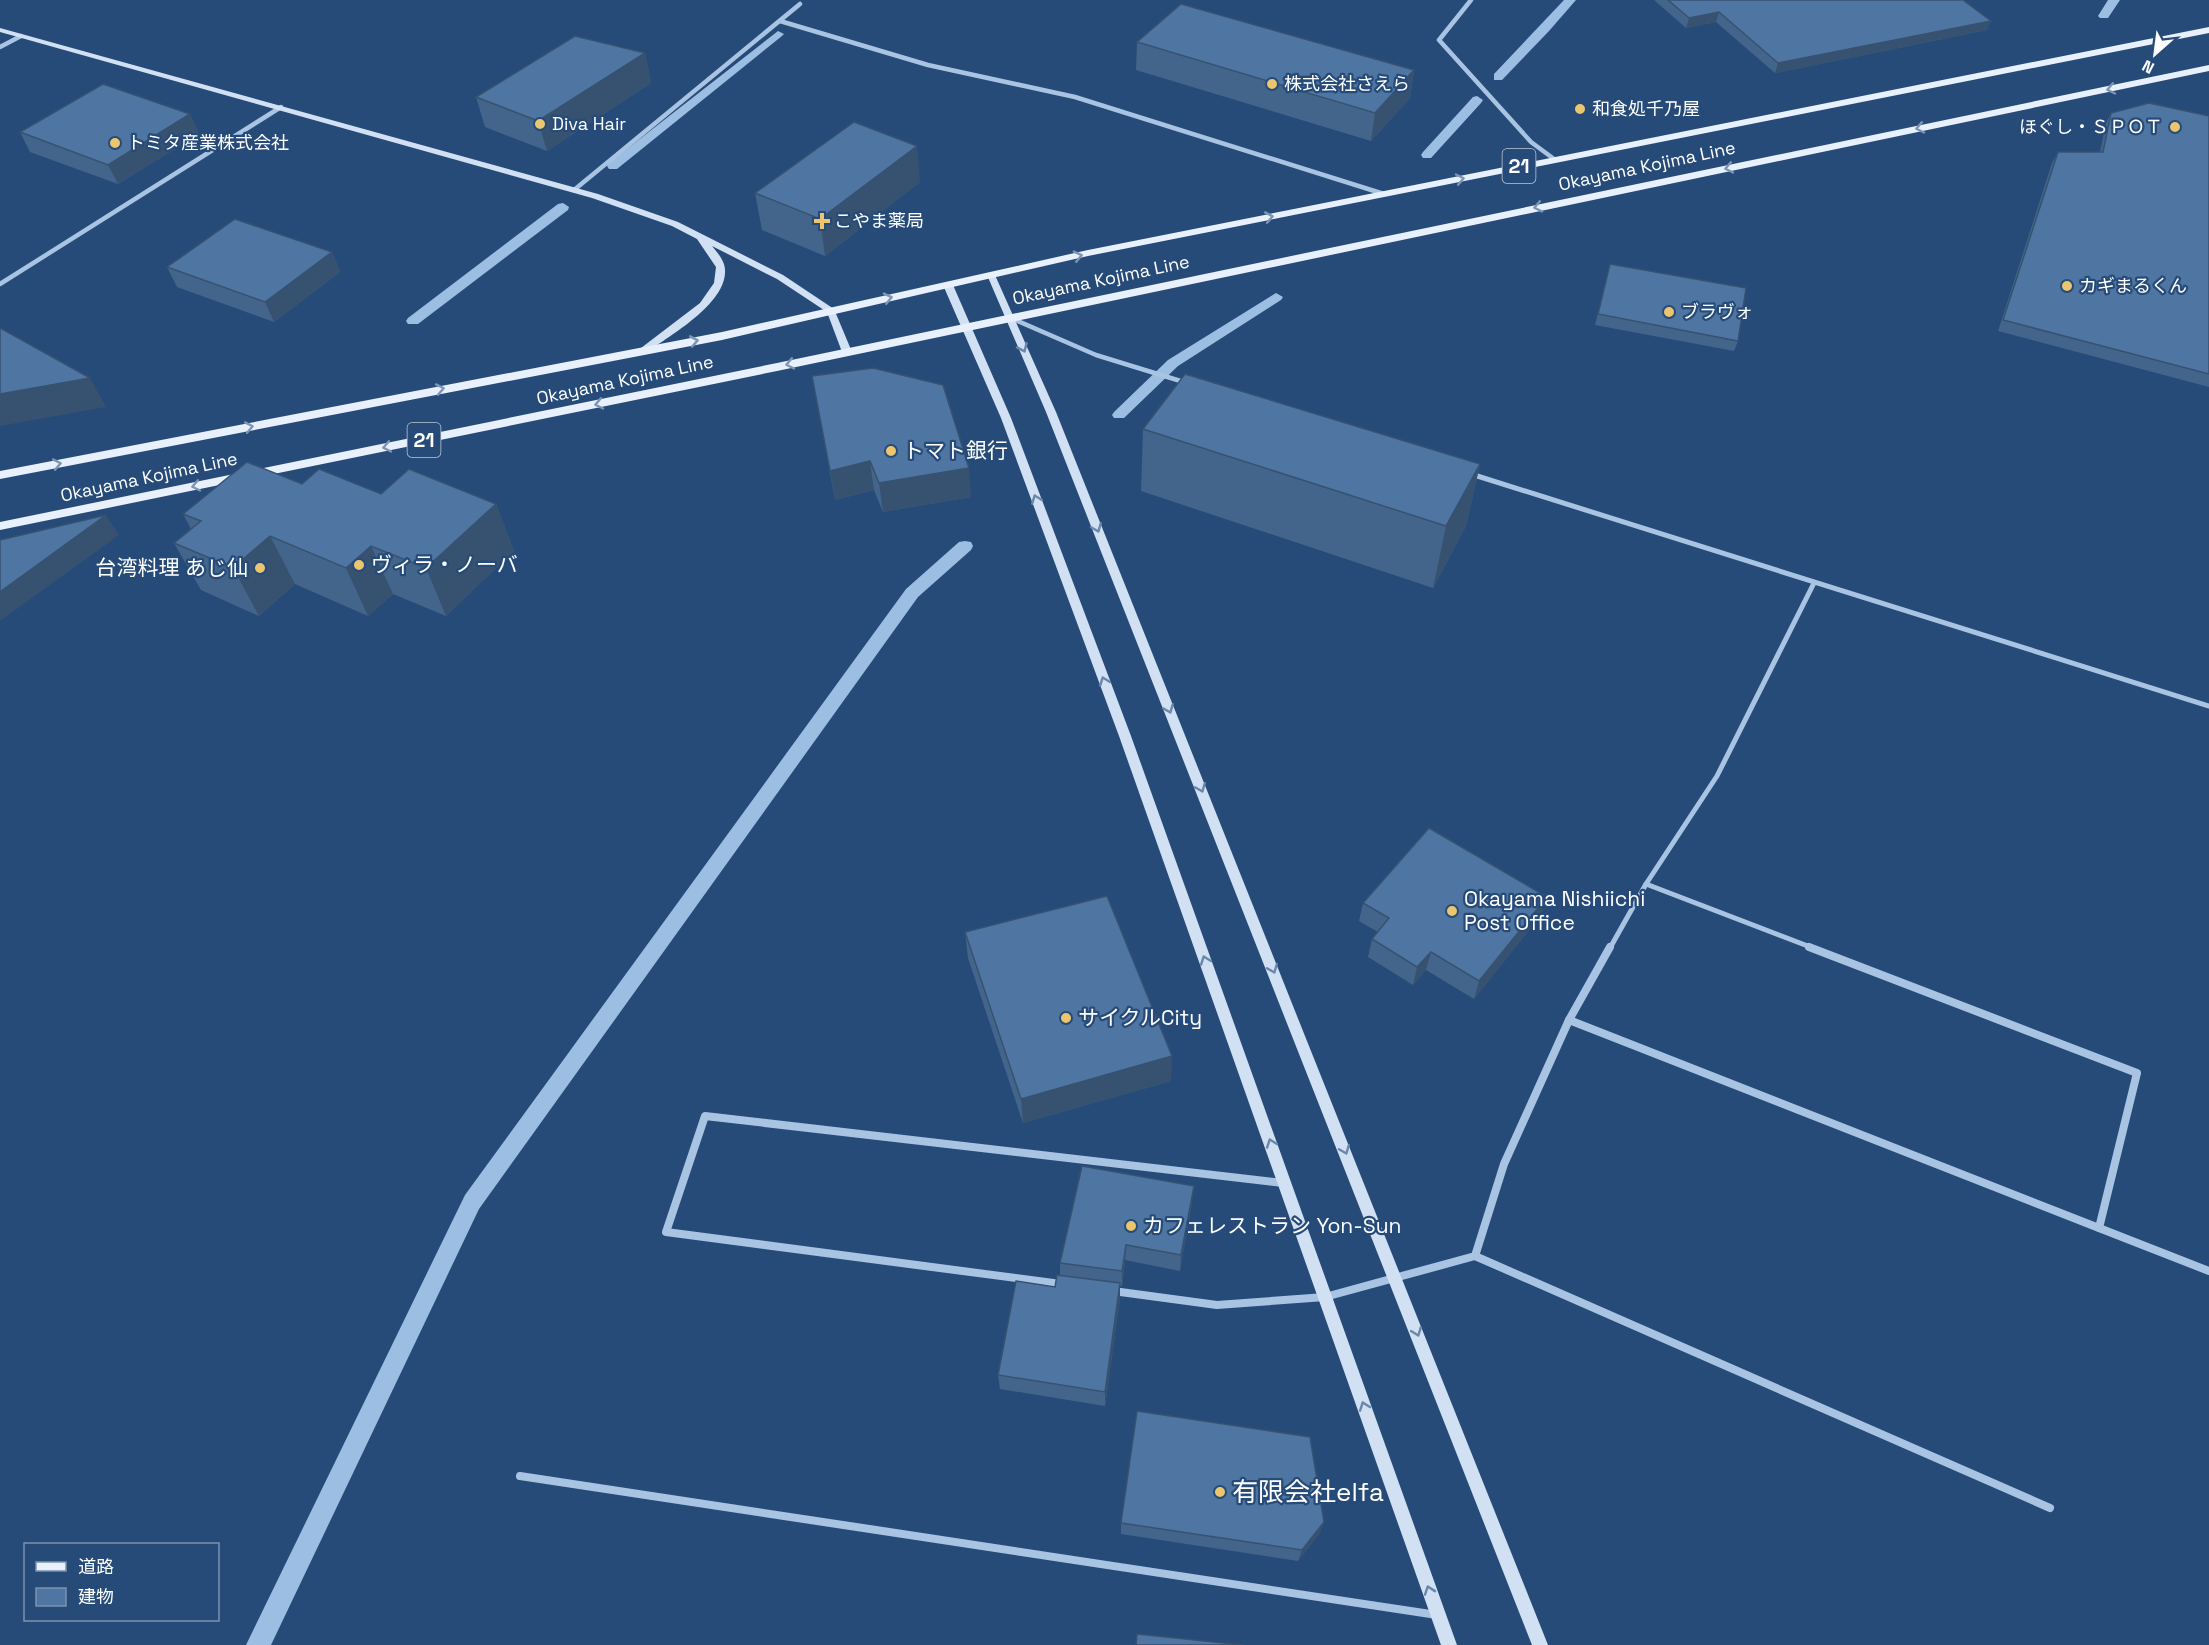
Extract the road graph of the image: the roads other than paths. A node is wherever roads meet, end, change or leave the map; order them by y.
1 (1471, 0) edge
2 (800, 4) dead end
3 (780, 21) junction
4 (0, 30) edge
5 (2209, 30) edge
6 (21, 36) junction
7 (0, 47) edge
8 (2209, 68) edge
9 (281, 107) junction
10 (1554, 159) junction
11 (574, 190) junction
12 (1384, 195) junction
13 (694, 234) junction
14 (991, 275) junction
15 (0, 284) edge
16 (948, 285) junction
17 (831, 311) junction
18 (1010, 318) junction
19 (965, 327) junction
20 (644, 350) junction
21 (847, 352) junction
22 (1199, 387) edge
23 (1461, 471) edge
24 (0, 475) edge
25 (0, 526) edge
26 (1814, 583) junction
27 (2209, 706) edge
28 (1646, 884) junction
29 (1569, 1020) junction
30 (1285, 1183) junction
31 (2100, 1228) junction
32 (1475, 1256) junction
33 (2209, 1271) edge
34 (1395, 1277) junction
35 (1064, 1285) edge
36 (1099, 1289) edge
37 (1325, 1297) junction
38 (519, 1476) dead end
39 (2050, 1508) dead end
40 (1438, 1615) junction
41 (1449, 1645) edge
42 (1540, 1645) edge

1 - 10 street
2 - 3 street
3 - 11 street
3 - 12 street
4 - 6 street
5 - 10 main road, Okayama Kojima Line / 21
6 - 7 street
6 - 9 street
8 -> 18 main road, Okayama Kojima Line / 21
9 - 11 street
9 - 15 street
12 -> 10 main road, Okayama Kojima Line / 21
11 - 13 street
14 -> 12 main road, Okayama Kojima Line / 21
13 - 17 street
13 - 20 street
14 - 16 main road, Okayama Kojima Line / 21
14 - 18 street
17 -> 16 main road, Okayama Kojima Line / 21
16 - 19 street
20 -> 17 main road, Okayama Kojima Line / 21
17 - 21 street
18 - 19 main road, Okayama Kojima Line / 21
18 - 22 street
18 -> 34 street
19 - 21 main road, Okayama Kojima Line / 21
30 -> 19 street
24 -> 20 main road, Okayama Kojima Line / 21
21 -> 25 main road, Okayama Kojima Line / 21
23 - 26 street
26 - 27 street
26 - 28 street
28 - 29 street
28 - 31 street
29 - 31 street
29 - 32 street
30 - 35 street
30 - 37 street
31 - 33 street
32 - 34 street
32 - 39 street
34 - 37 street
34 -> 42 street
36 - 37 street
40 -> 37 street
38 - 40 street
40 - 41 street

